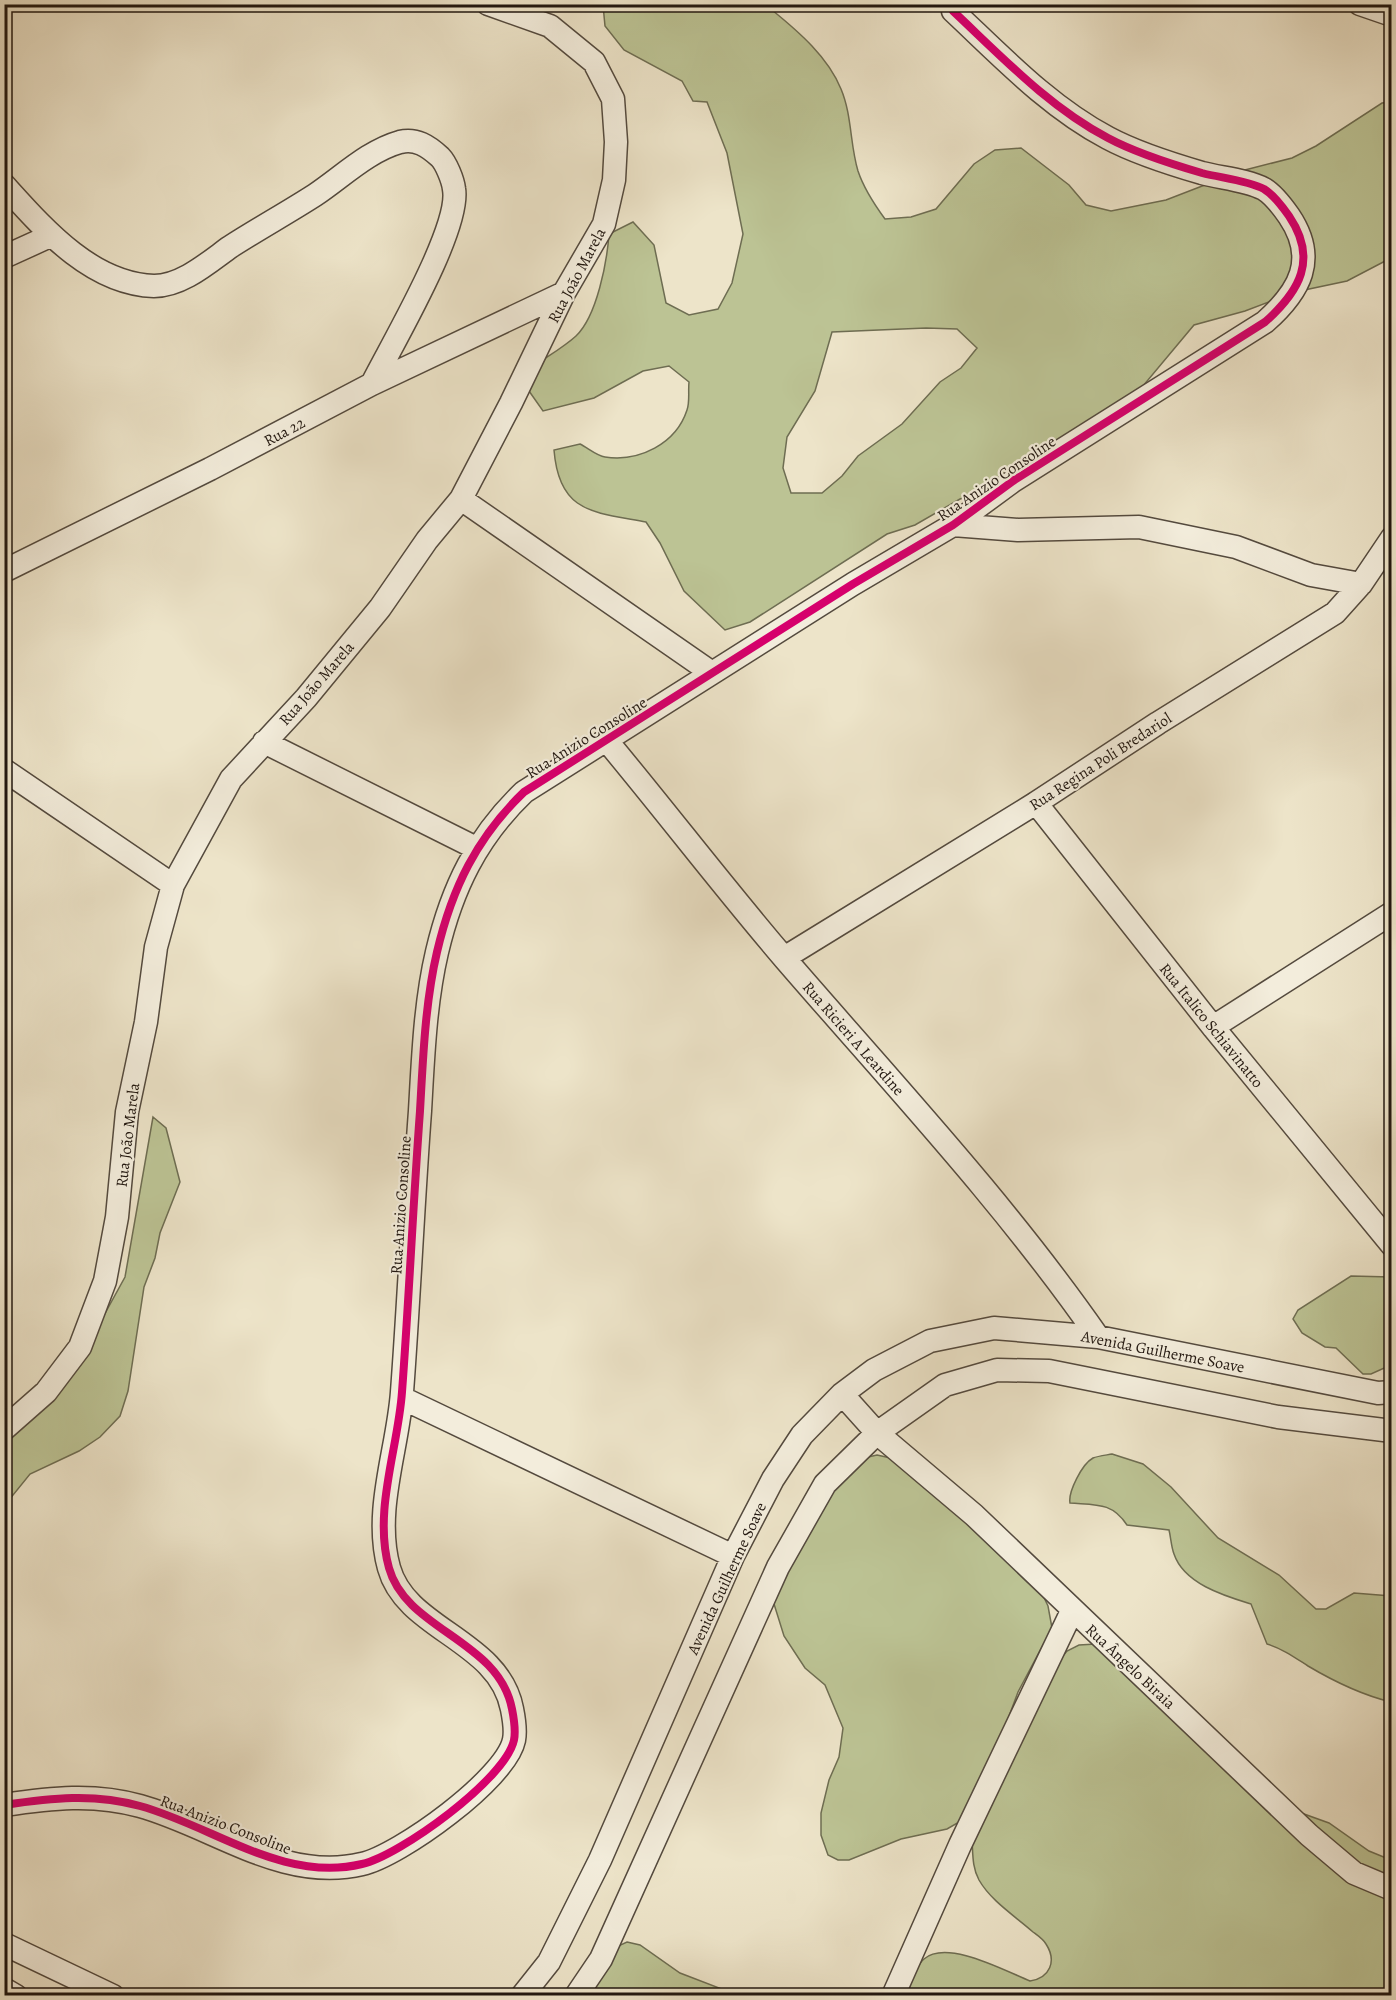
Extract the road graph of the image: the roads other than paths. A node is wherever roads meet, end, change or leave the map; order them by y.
1 (488, 4) edge
2 (1360, 4) edge
3 (953, 11) dead end
4 (1392, 15) edge
5 (4, 185) edge
6 (50, 236) junction
7 (4, 257) edge
8 (564, 293) junction
9 (372, 384) junction
10 (461, 499) junction
11 (953, 525) junction
12 (1392, 538) edge
13 (4, 571) edge
14 (1361, 584) junction
15 (712, 673) junction
16 (607, 741) junction
17 (264, 742) junction
18 (4, 770) edge
19 (1036, 803) junction
20 (476, 848) junction
21 (173, 885) junction
22 (1392, 913) edge
23 (784, 958) junction
24 (1213, 1027) junction
25 (1392, 1245) edge
26 (1098, 1336) junction
27 (1392, 1392) edge
28 (842, 1394) junction
29 (402, 1398) junction
30 (4, 1429) edge
31 (1392, 1431) edge
32 (877, 1433) junction
33 (733, 1556) junction
34 (1072, 1611) junction
35 (4, 1805) edge
36 (1392, 1889) edge
37 (4, 1944) edge
38 (4, 1989) edge
39 (16, 1995) edge
40 (113, 1995) edge
41 (522, 1995) edge
42 (576, 1995) edge
43 (893, 1995) edge

1 - 8 street, Rua João Marela
2 - 4 street
3 - 11 street, Rua Anizio Consoline
5 - 6 street
6 - 7 street
6 - 9 street
8 - 9 street, Rua 22
8 - 10 street, Rua João Marela
9 - 13 street, Rua 22
10 - 15 street
10 - 17 street, Rua João Marela
11 - 14 street
11 - 15 street, Rua Anizio Consoline
12 - 14 street, Rua Regina Poli Bredariol
14 - 19 street, Rua Regina Poli Bredariol
15 - 16 street, Rua Anizio Consoline
16 - 20 street, Rua Anizio Consoline
16 - 23 street, Rua Ricieri A Leardine
17 - 20 street
17 - 21 street, Rua João Marela
18 - 21 street
19 - 23 street, Rua Regina Poli Bredariol
19 - 24 street, Rua Italico Schiavinatto
20 - 29 street, Rua Anizio Consoline
21 - 30 street, Rua João Marela
22 - 24 street
23 - 26 street, Rua Ricieri A Leardine
24 - 25 street, Rua Italico Schiavinatto
26 - 27 street, Avenida Guilherme Soave
26 - 28 street, Avenida Guilherme Soave
28 - 32 street, Rua Ângelo Biraia
28 - 33 street, Avenida Guilherme Soave
29 - 33 street
29 - 35 street, Rua Anizio Consoline
31 - 32 street
32 - 34 street, Rua Ângelo Biraia
32 - 42 street
33 - 41 street, Avenida Guilherme Soave
34 - 36 street, Rua Ângelo Biraia
34 - 43 street
37 - 40 street
38 - 39 street

